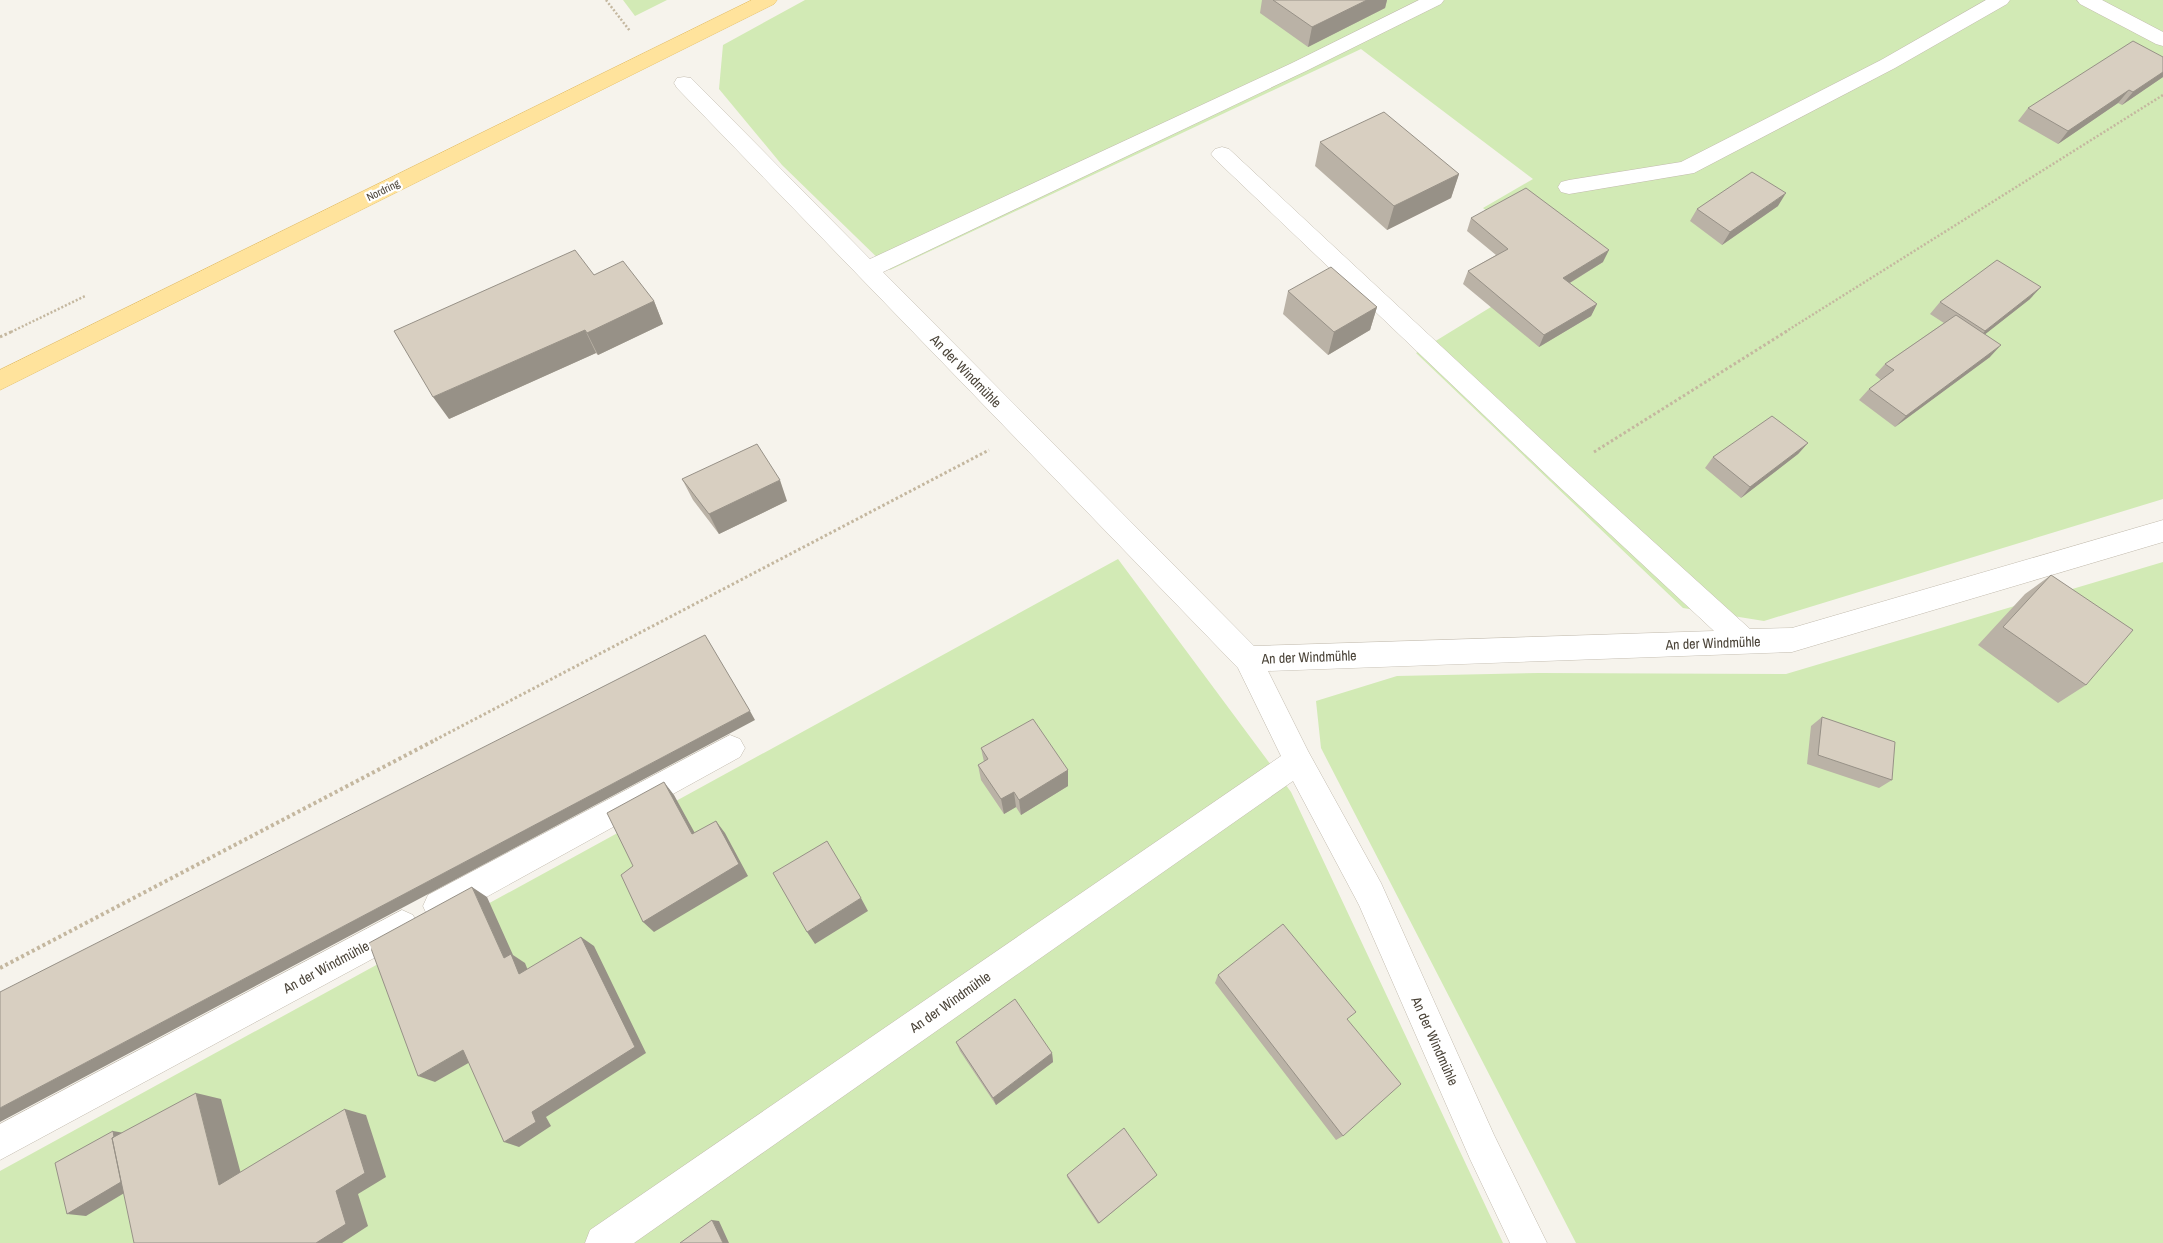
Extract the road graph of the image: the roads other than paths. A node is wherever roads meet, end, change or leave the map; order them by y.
1 (767, 0) edge
2 (1434, 0) edge
3 (2000, 0) edge
4 (2087, 0) edge
5 (2163, 40) edge
6 (684, 83) dead end
7 (1222, 154) dead end
8 (1568, 187) dead end
9 (867, 270) junction
10 (0, 381) edge
11 (2163, 531) edge
12 (1745, 642) junction
13 (1248, 659) junction
14 (730, 748) dead end
15 (1298, 761) junction
16 (0, 1143) edge
17 (603, 1243) edge
18 (1529, 1243) edge

1 - 10 main road, Nordring
2 - 9 lane
3 - 8 lane
4 - 5 lane
6 - 9 lane, An der Windmühle
7 - 12 lane
9 - 13 lane, An der Windmühle
11 - 12 lane, An der Windmühle
12 - 13 lane, An der Windmühle
13 - 15 lane, An der Windmühle
14 - 16 lane, An der Windmühle
15 - 17 lane, An der Windmühle
15 - 18 lane, An der Windmühle

